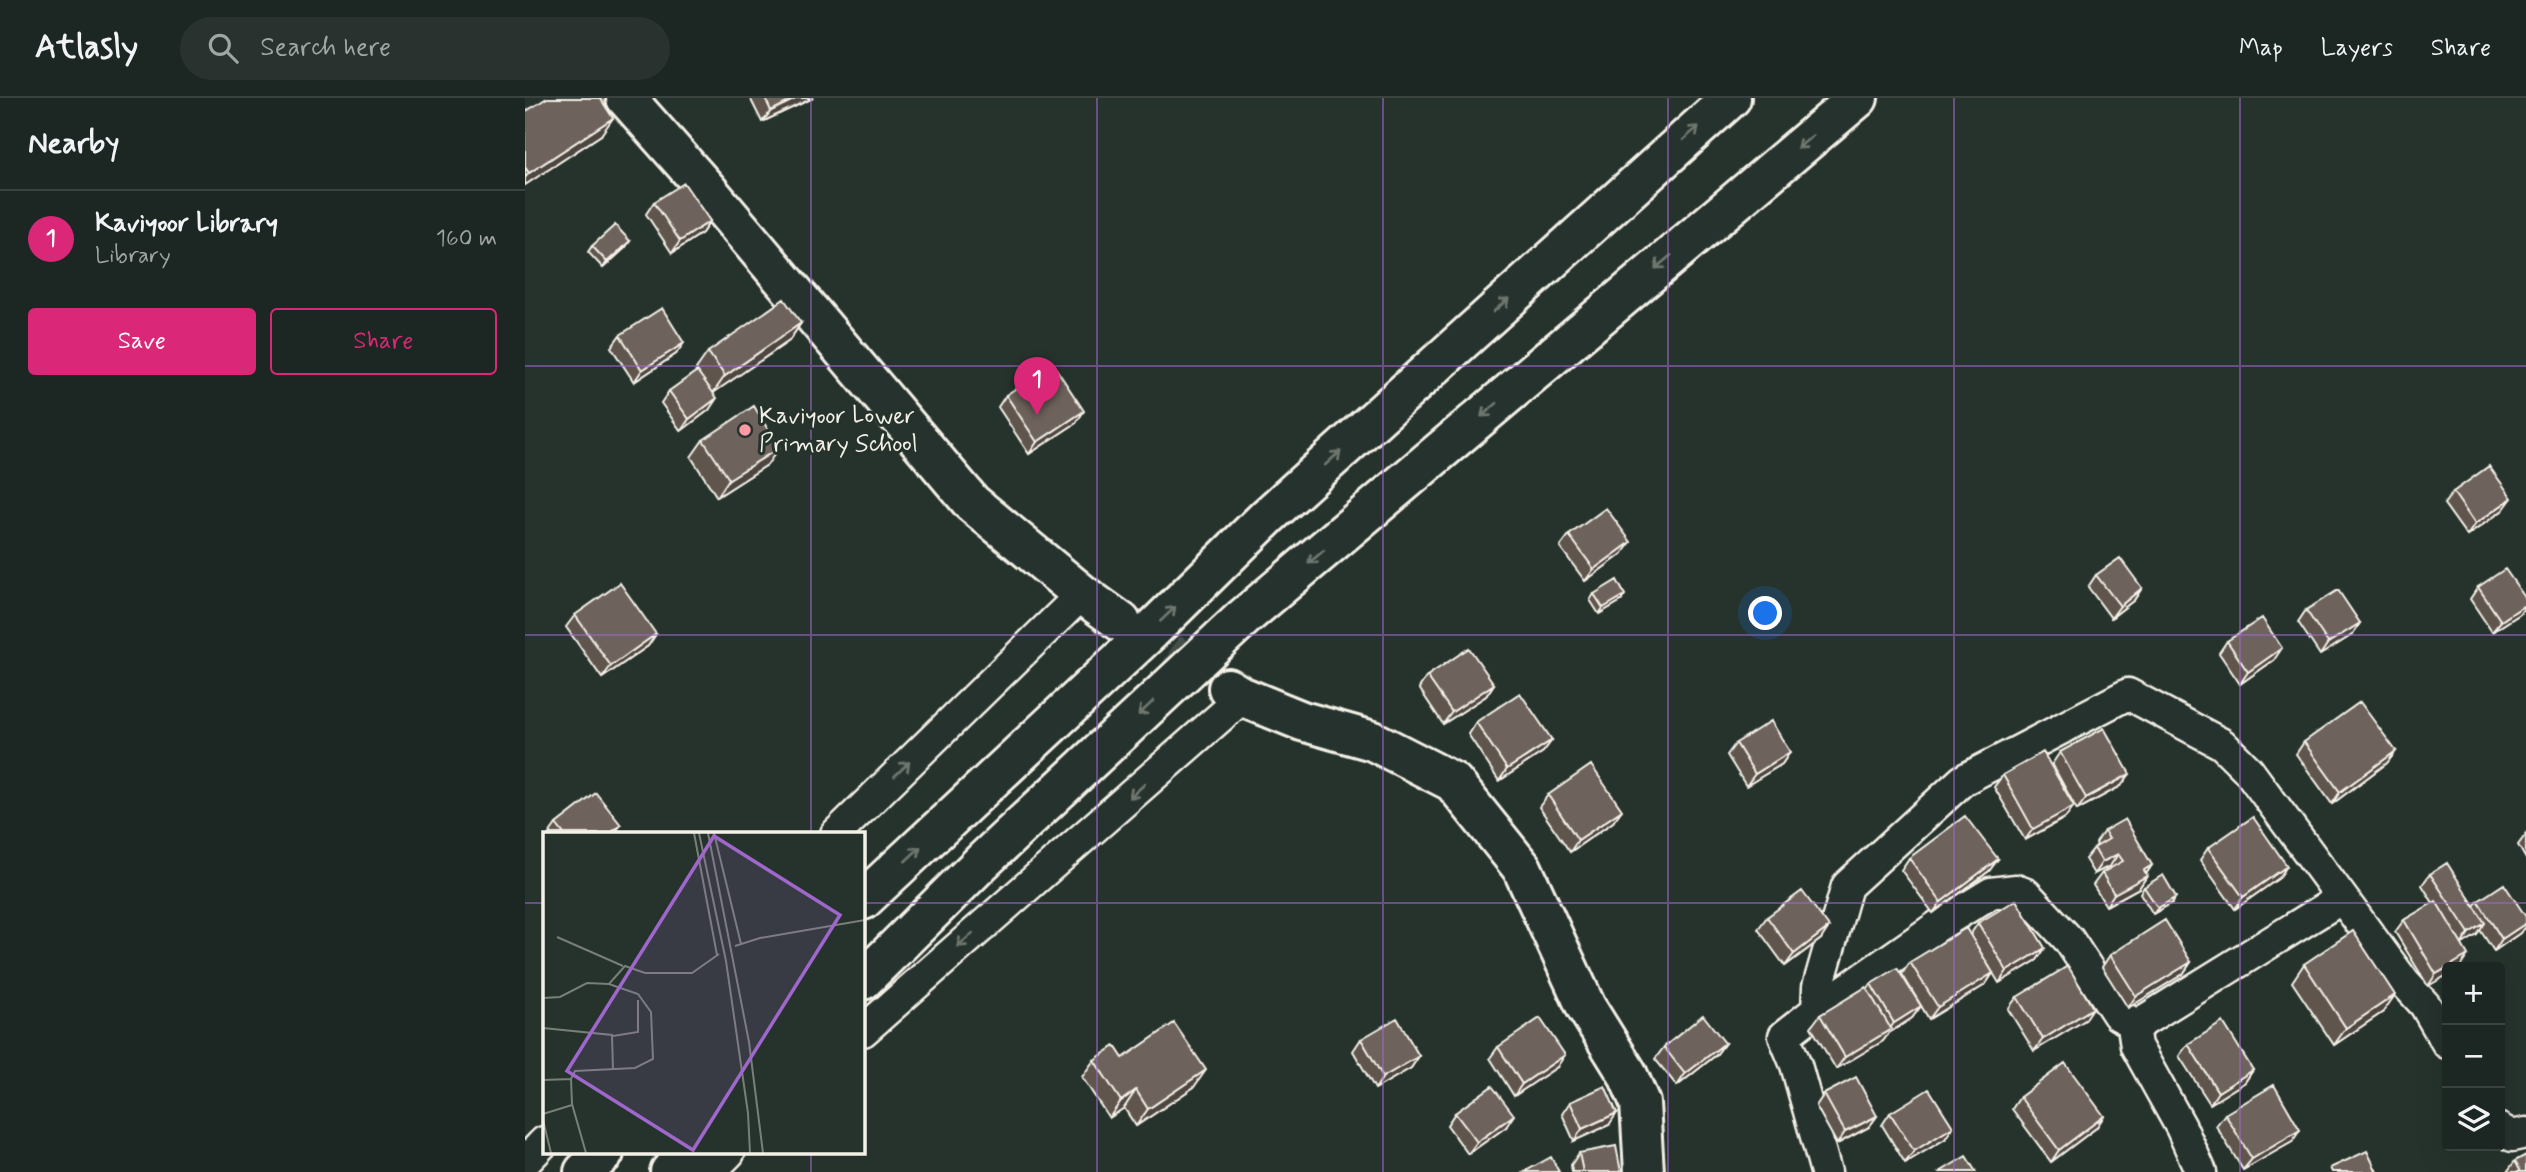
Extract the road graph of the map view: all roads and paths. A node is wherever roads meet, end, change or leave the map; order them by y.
1 (626, 98) edge
2 (1731, 98) edge
3 (1858, 98) edge
4 (1082, 594) junction
5 (1121, 622) tunnel mouth
6 (1235, 692) joint
7 (838, 832) edge
8 (2342, 898) junction
9 (865, 899) edge
10 (865, 978) edge
11 (1817, 1010) junction
12 (2137, 1025) junction
13 (865, 1029) edge
14 (2442, 1034) edge
15 (2505, 1132) edge
16 (2526, 1132) edge
17 (543, 1143) edge
18 (603, 1154) edge
19 (688, 1154) edge
20 (728, 1154) edge
21 (525, 1162) edge
22 (584, 1172) edge
23 (670, 1172) edge
24 (710, 1172) edge
25 (1644, 1172) edge
26 (1826, 1172) edge
27 (2201, 1172) edge

1 - 4 main road
9 -> 2 main road
3 -> 10 main road
4 - 5 main road
7 -> 4 street
6 -> 13 street
6 - 25 main road
8 - 11 street
8 - 12 street
8 - 14 street
11 - 12 street
11 - 26 street
12 - 27 street
15 - 16 street
17 - 21 street
18 - 22 main road
19 - 23 main road
20 - 24 street

